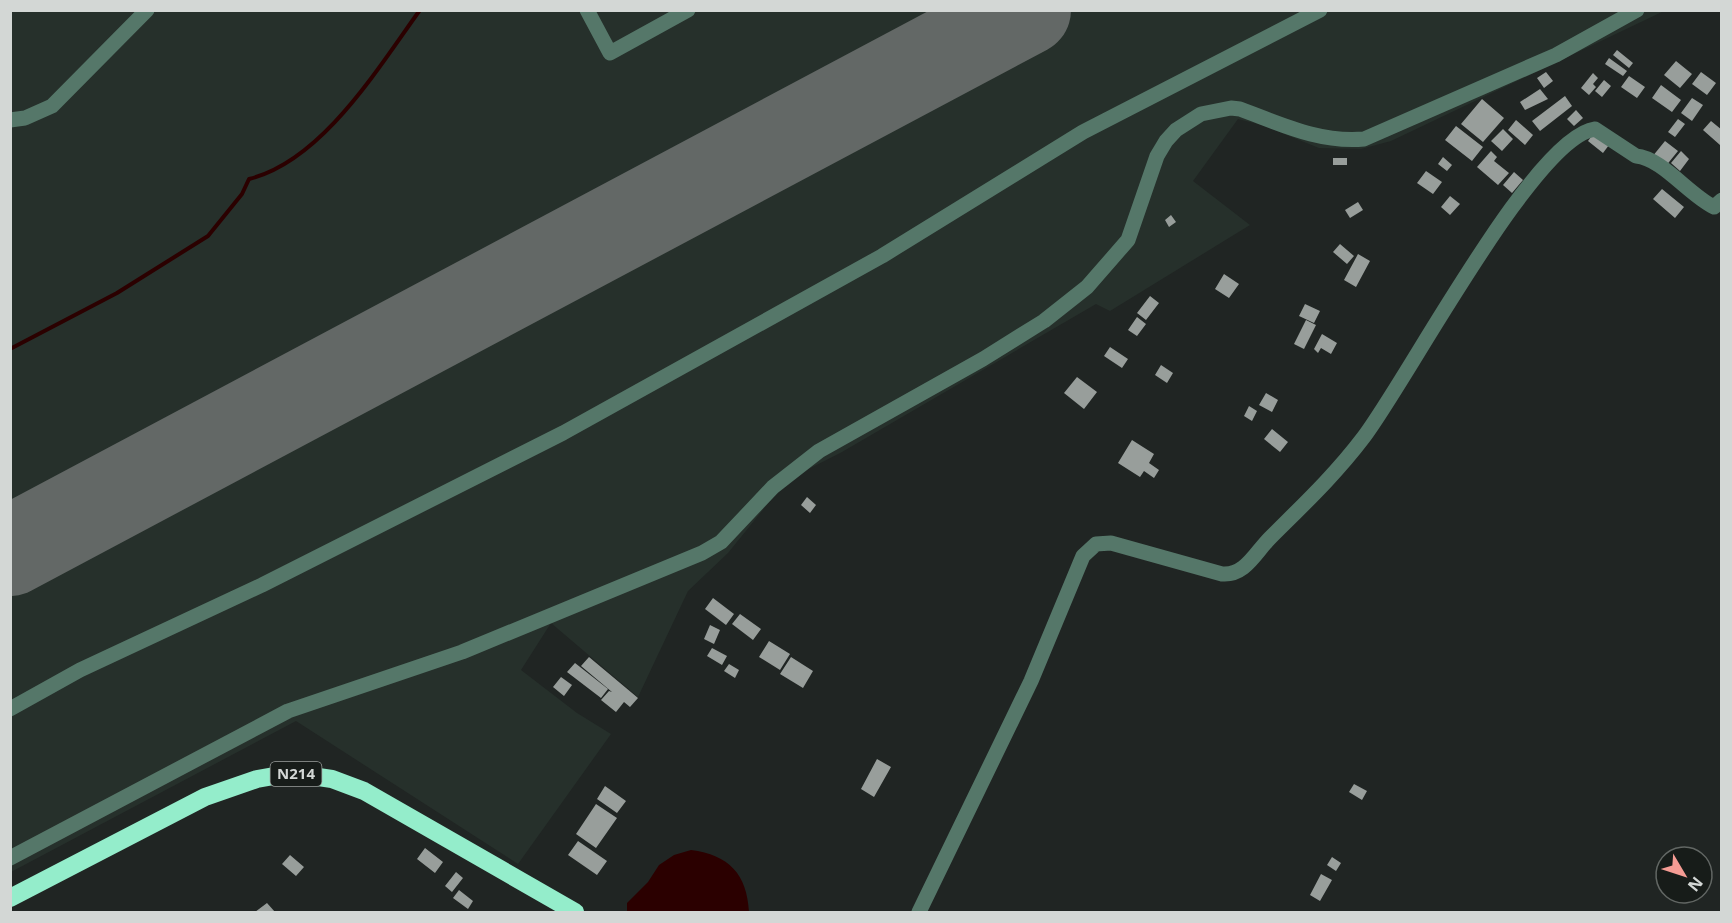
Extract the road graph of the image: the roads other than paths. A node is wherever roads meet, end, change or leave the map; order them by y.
1 (147, 10) edge
2 (586, 10) edge
3 (688, 10) edge
4 (1320, 10) edge
5 (1637, 10) edge
6 (10, 120) edge
7 (1722, 200) edge
8 (10, 709) edge
9 (10, 858) edge
10 (10, 898) edge
11 (575, 912) edge
12 (919, 912) edge

1 - 6 street
2 - 3 street
4 - 8 street
5 - 9 street
7 - 12 street
10 - 11 highway, N214

